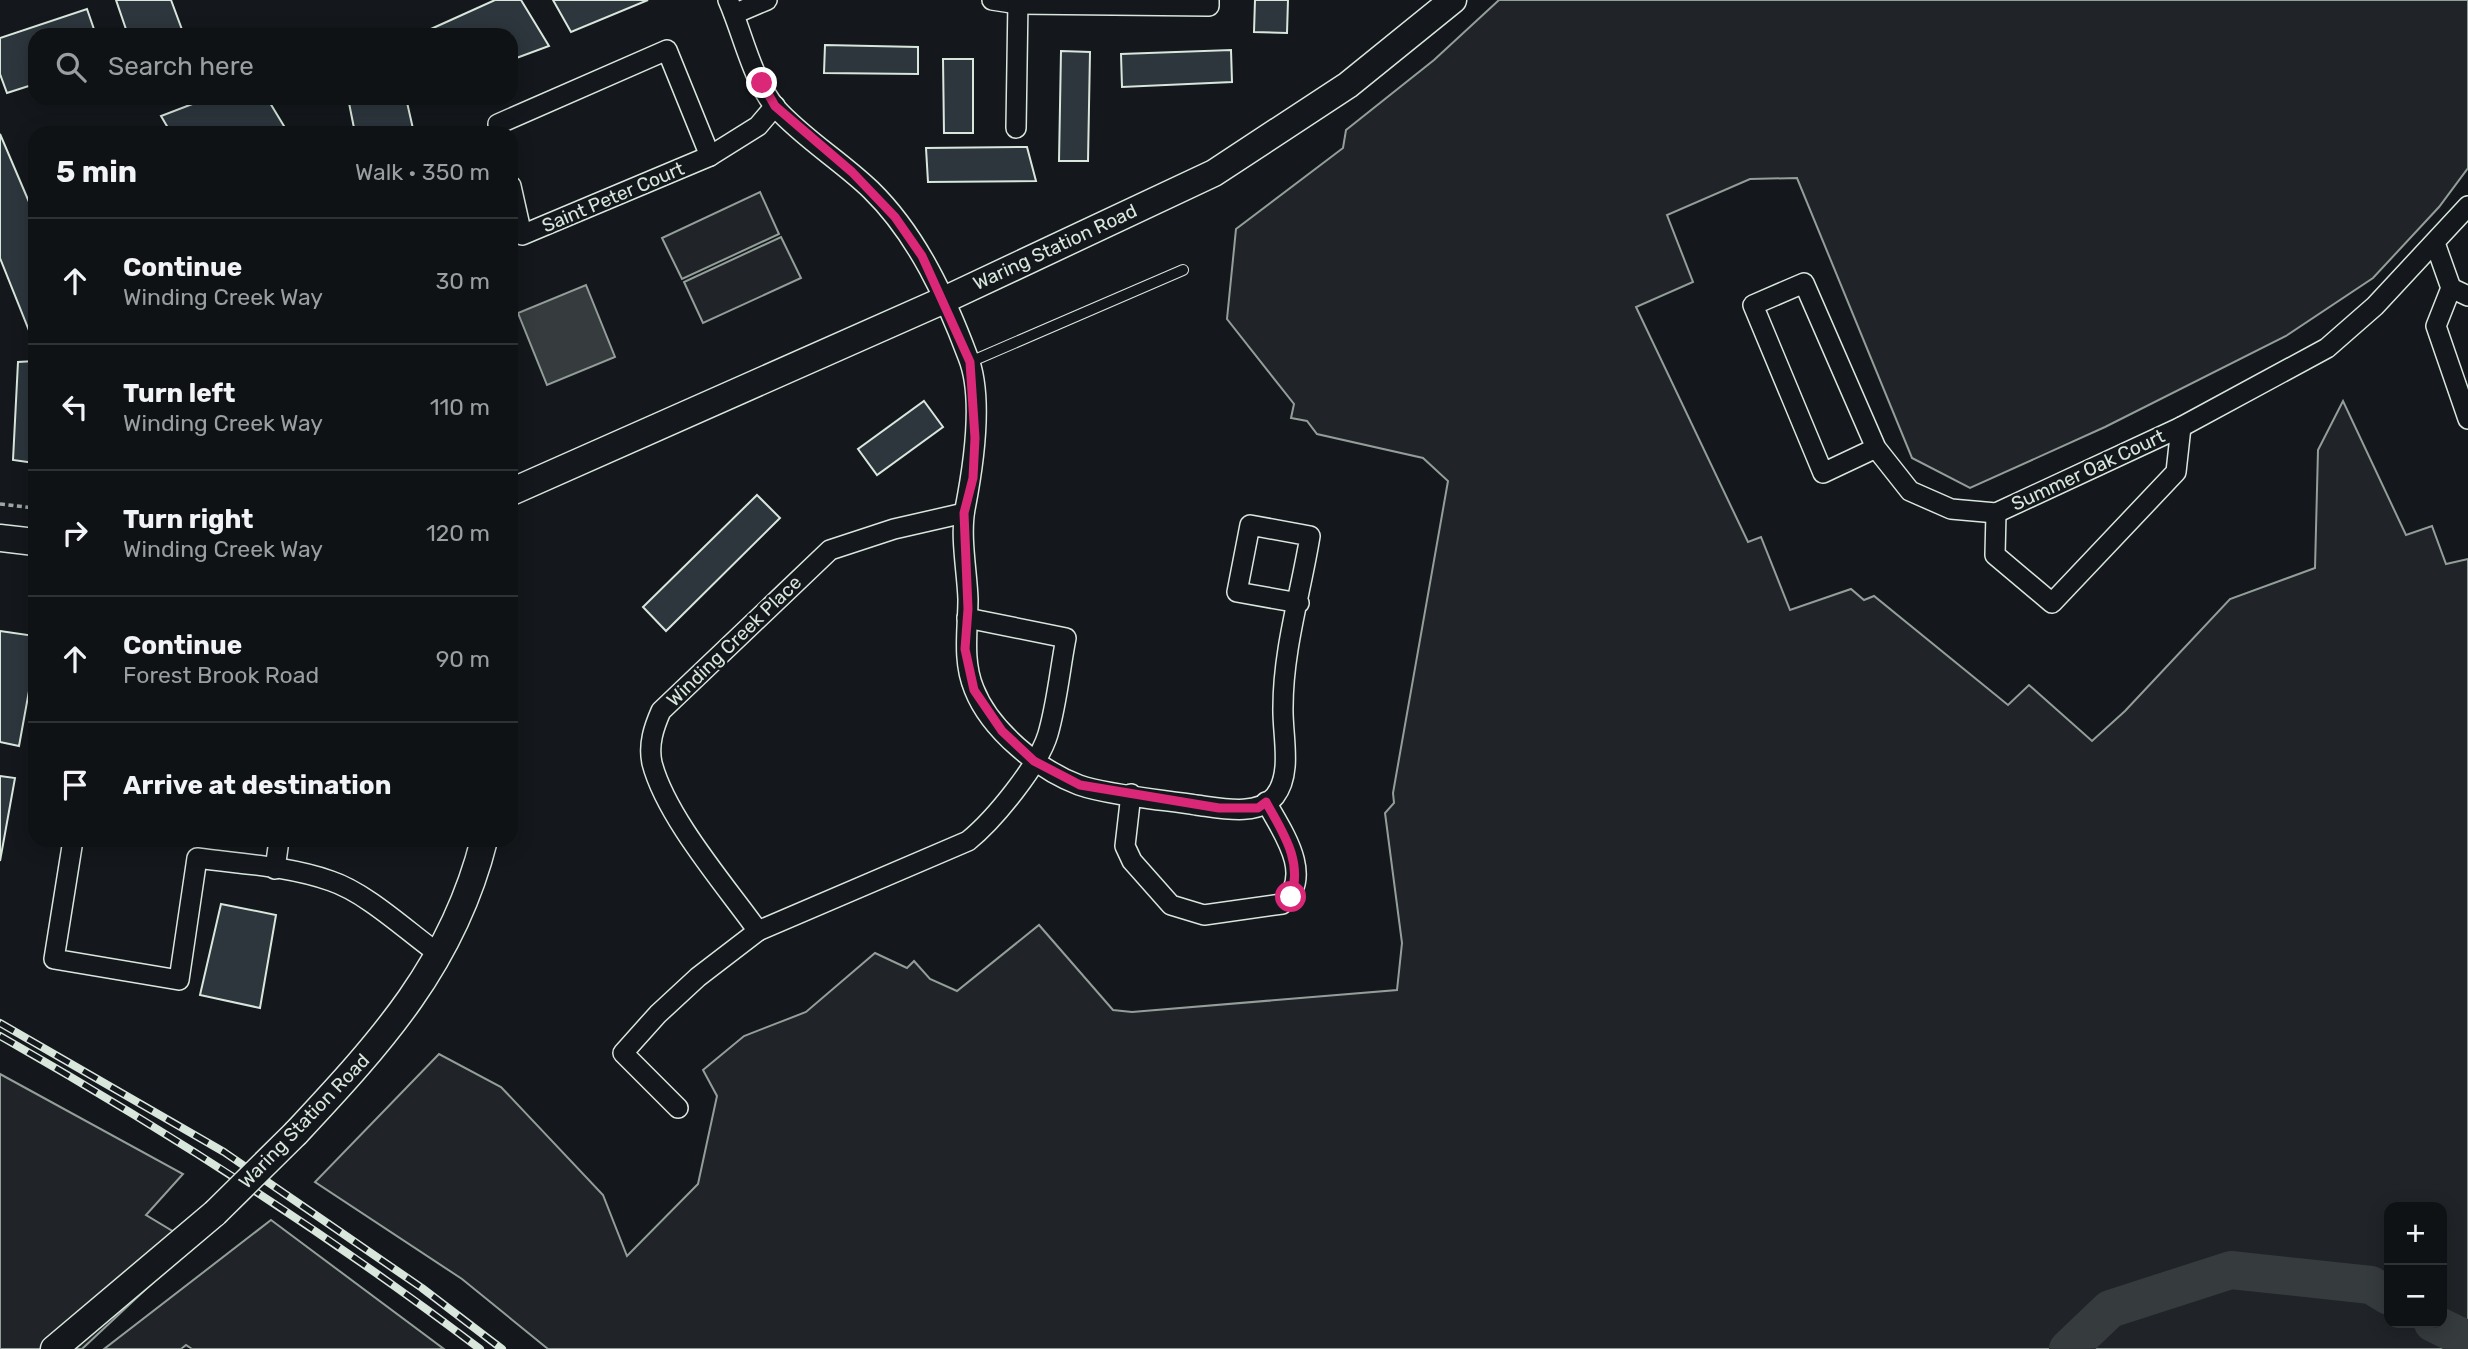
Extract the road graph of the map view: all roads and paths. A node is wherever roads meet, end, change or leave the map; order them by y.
1 (767, 0) edge
2 (992, 0) edge
3 (1209, 0) edge
4 (1453, 0) edge
5 (1018, 2) edge
6 (731, 7) edge
7 (775, 106) junction
8 (498, 126) edge
9 (1016, 128) dead end
10 (710, 156) junction
11 (2468, 206) edge
12 (518, 217) edge
13 (2435, 243) junction
14 (1183, 270) dead end
15 (2459, 292) edge
16 (944, 300) junction
17 (970, 362) junction
18 (2468, 419) edge
19 (2180, 427) junction
20 (1876, 448) junction
21 (518, 489) edge
22 (0, 504) edge
23 (28, 507) edge
24 (964, 513) junction
25 (1996, 513) junction
26 (0, 538) edge
27 (28, 541) edge
28 (1299, 603) junction
29 (967, 618) junction
30 (1034, 761) junction
31 (1131, 794) junction
32 (1266, 802) junction
33 (72, 847) edge
34 (278, 847) edge
35 (482, 847) edge
36 (275, 869) junction
37 (758, 931) junction
38 (439, 954) junction
39 (678, 1108) dead end
40 (54, 1349) edge

1 - 6 street
2 - 5 street
3 - 5 street
4 - 16 street, Waring Station Road
5 - 9 street
6 - 7 street
7 - 10 street, Saint Peter Court
7 - 16 street
8 - 10 street
10 - 12 street, Saint Peter Court
11 - 13 street, Summer Oak Court
13 - 15 street
13 - 19 street, Summer Oak Court
14 - 17 lane
15 - 18 street
16 - 17 street
16 - 21 street, Waring Station Road
17 - 24 street
19 - 25 street, Summer Oak Court
19 - 25 street, Summer Oak Court
20 - 20 street, Summer Oak Court
20 - 25 street, Summer Oak Court
22 - 23 path
24 - 29 street
24 - 37 street, Winding Creek Place
26 - 27 street
28 - 28 street
28 - 32 street
29 - 30 street
29 - 30 street
30 - 31 street
30 - 37 street
31 - 32 street
31 - 32 street
33 - 36 street
34 - 36 street
35 - 38 street, Waring Station Road
36 - 38 street
37 - 39 street
38 - 40 street, Waring Station Road, bridge

